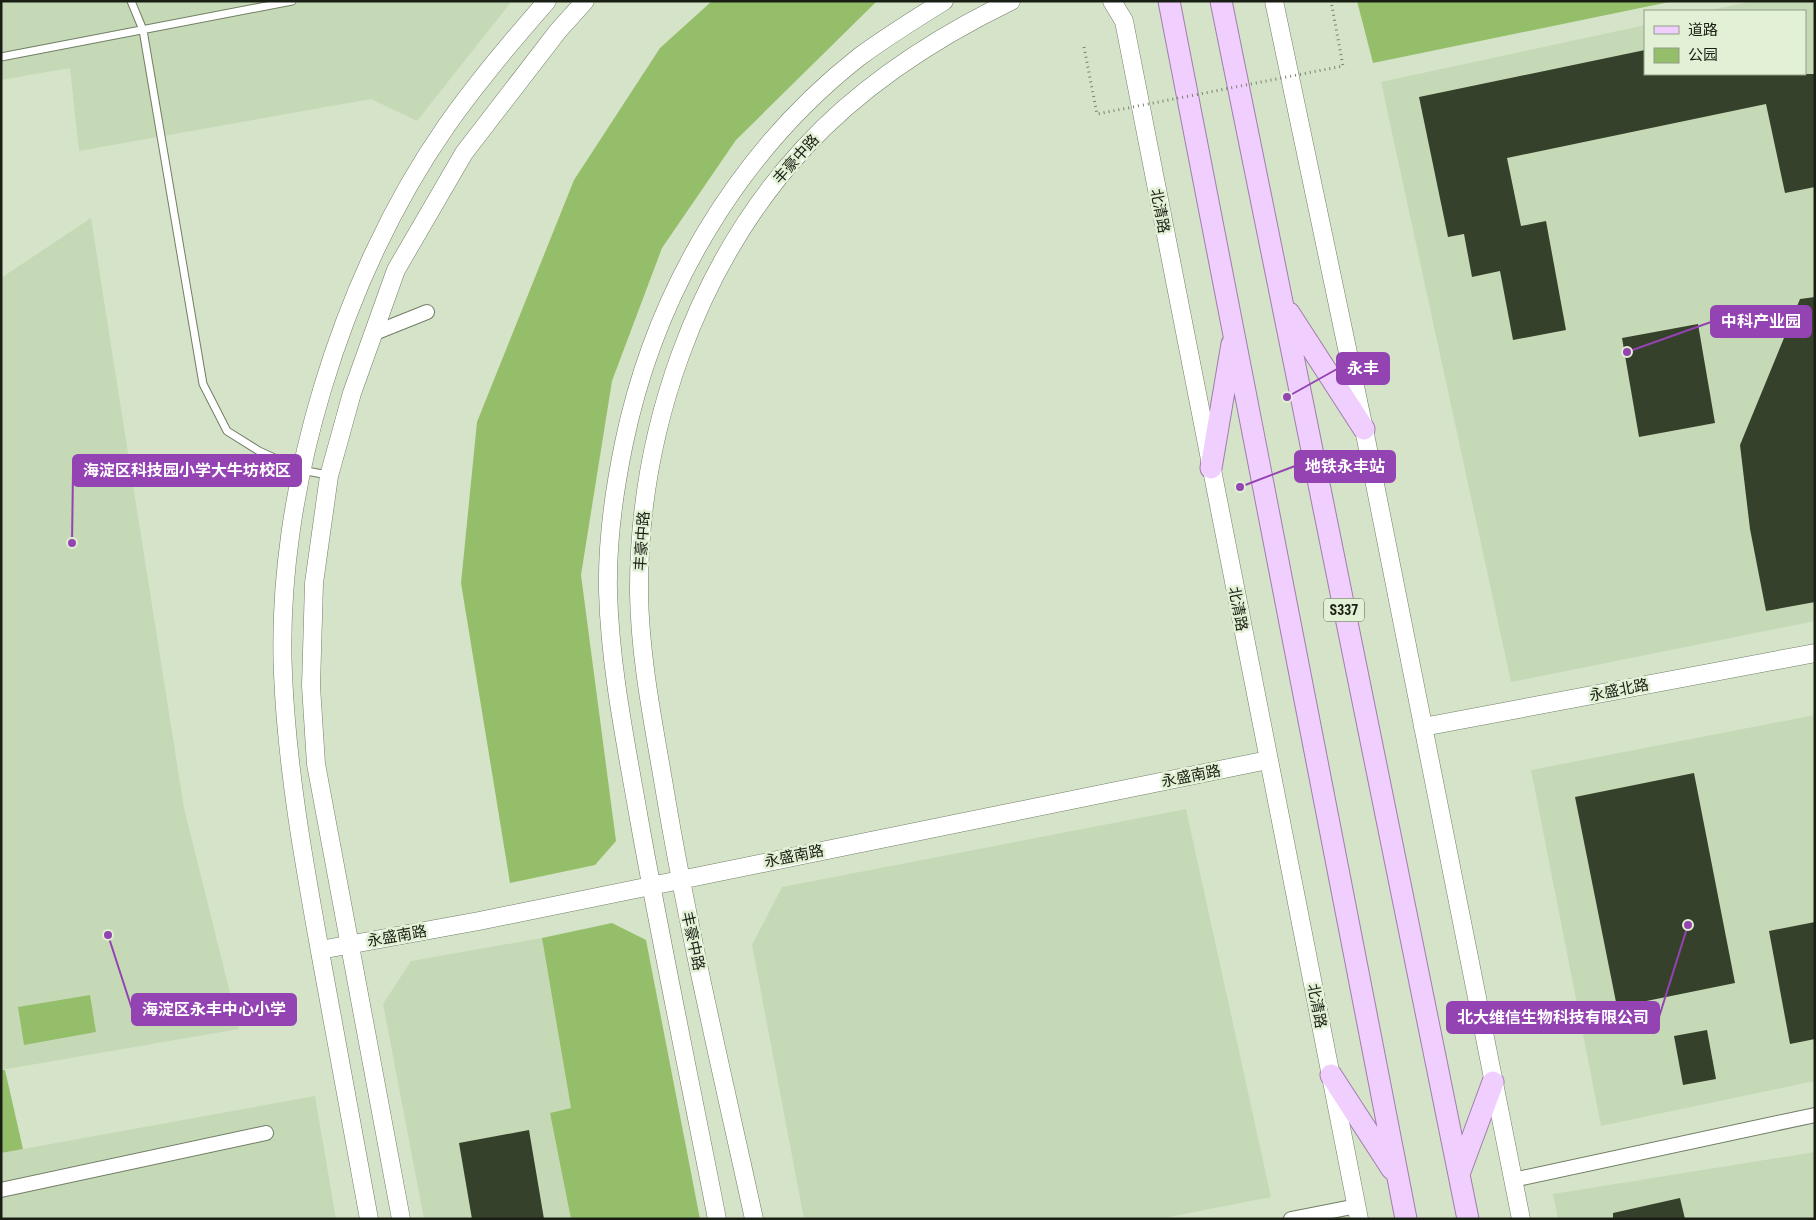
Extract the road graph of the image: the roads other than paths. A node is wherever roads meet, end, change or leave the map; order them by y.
1 (131, 1) edge
2 (292, 1) edge
3 (547, 1) edge
4 (584, 1) edge
5 (944, 1) edge
6 (1012, 1) edge
7 (1112, 1) edge
8 (1169, 1) edge
9 (1221, 1) edge
10 (1274, 1) edge
11 (143, 30) junction
12 (1, 57) edge
13 (1282, 303) junction
14 (426, 312) dead end
15 (1234, 332) junction
16 (372, 334) junction
17 (1364, 429) junction
18 (1211, 468) junction
19 (301, 470) junction
20 (329, 476) junction
21 (1815, 653) edge
22 (1423, 727) junction
23 (1268, 760) junction
24 (680, 879) junction
25 (651, 885) junction
26 (350, 945) junction
27 (320, 950) junction
28 (1331, 1075) junction
29 (1494, 1082) junction
30 (1815, 1115) edge
31 (266, 1134) dead end
32 (1459, 1174) junction
33 (1398, 1180) junction
34 (1513, 1180) junction
35 (1, 1190) edge
36 (1358, 1213) edge
37 (369, 1219) edge
38 (401, 1219) edge
39 (717, 1219) edge
40 (754, 1219) edge
41 (1291, 1219) edge
42 (1406, 1219) edge
43 (1468, 1219) edge
44 (1521, 1219) edge

1 - 11 lane
2 - 11 lane
3 - 19 street
4 - 16 street
5 - 25 street, 丰豪中路
6 - 24 street, 丰豪中路
7 - 18 street, 北清路
8 - 15 main road
9 - 13 main road, S337
10 - 17 street
11 - 12 lane
11 - 19 lane
13 - 17 main road
13 - 32 main road, S337
14 - 16 street
15 - 18 main road
15 - 33 main road
16 - 20 street
17 - 22 street
18 - 23 street, 北清路
19 - 20 lane
19 - 27 street
20 - 26 street
21 - 22 street, 永盛北路
22 - 29 street
23 - 24 street, 永盛南路
23 - 28 street, 北清路
24 - 25 street, 永盛南路
24 - 40 street, 丰豪中路
25 - 26 street, 永盛南路
25 - 39 street, 丰豪中路
26 - 27 street, 永盛南路
26 - 38 street
27 - 37 street
28 - 33 main road
28 - 36 street, 北清路
29 - 32 main road
29 - 34 street
30 - 34 street
31 - 35 street
32 - 43 main road, S337
33 - 42 main road
34 - 44 street
36 - 41 street

